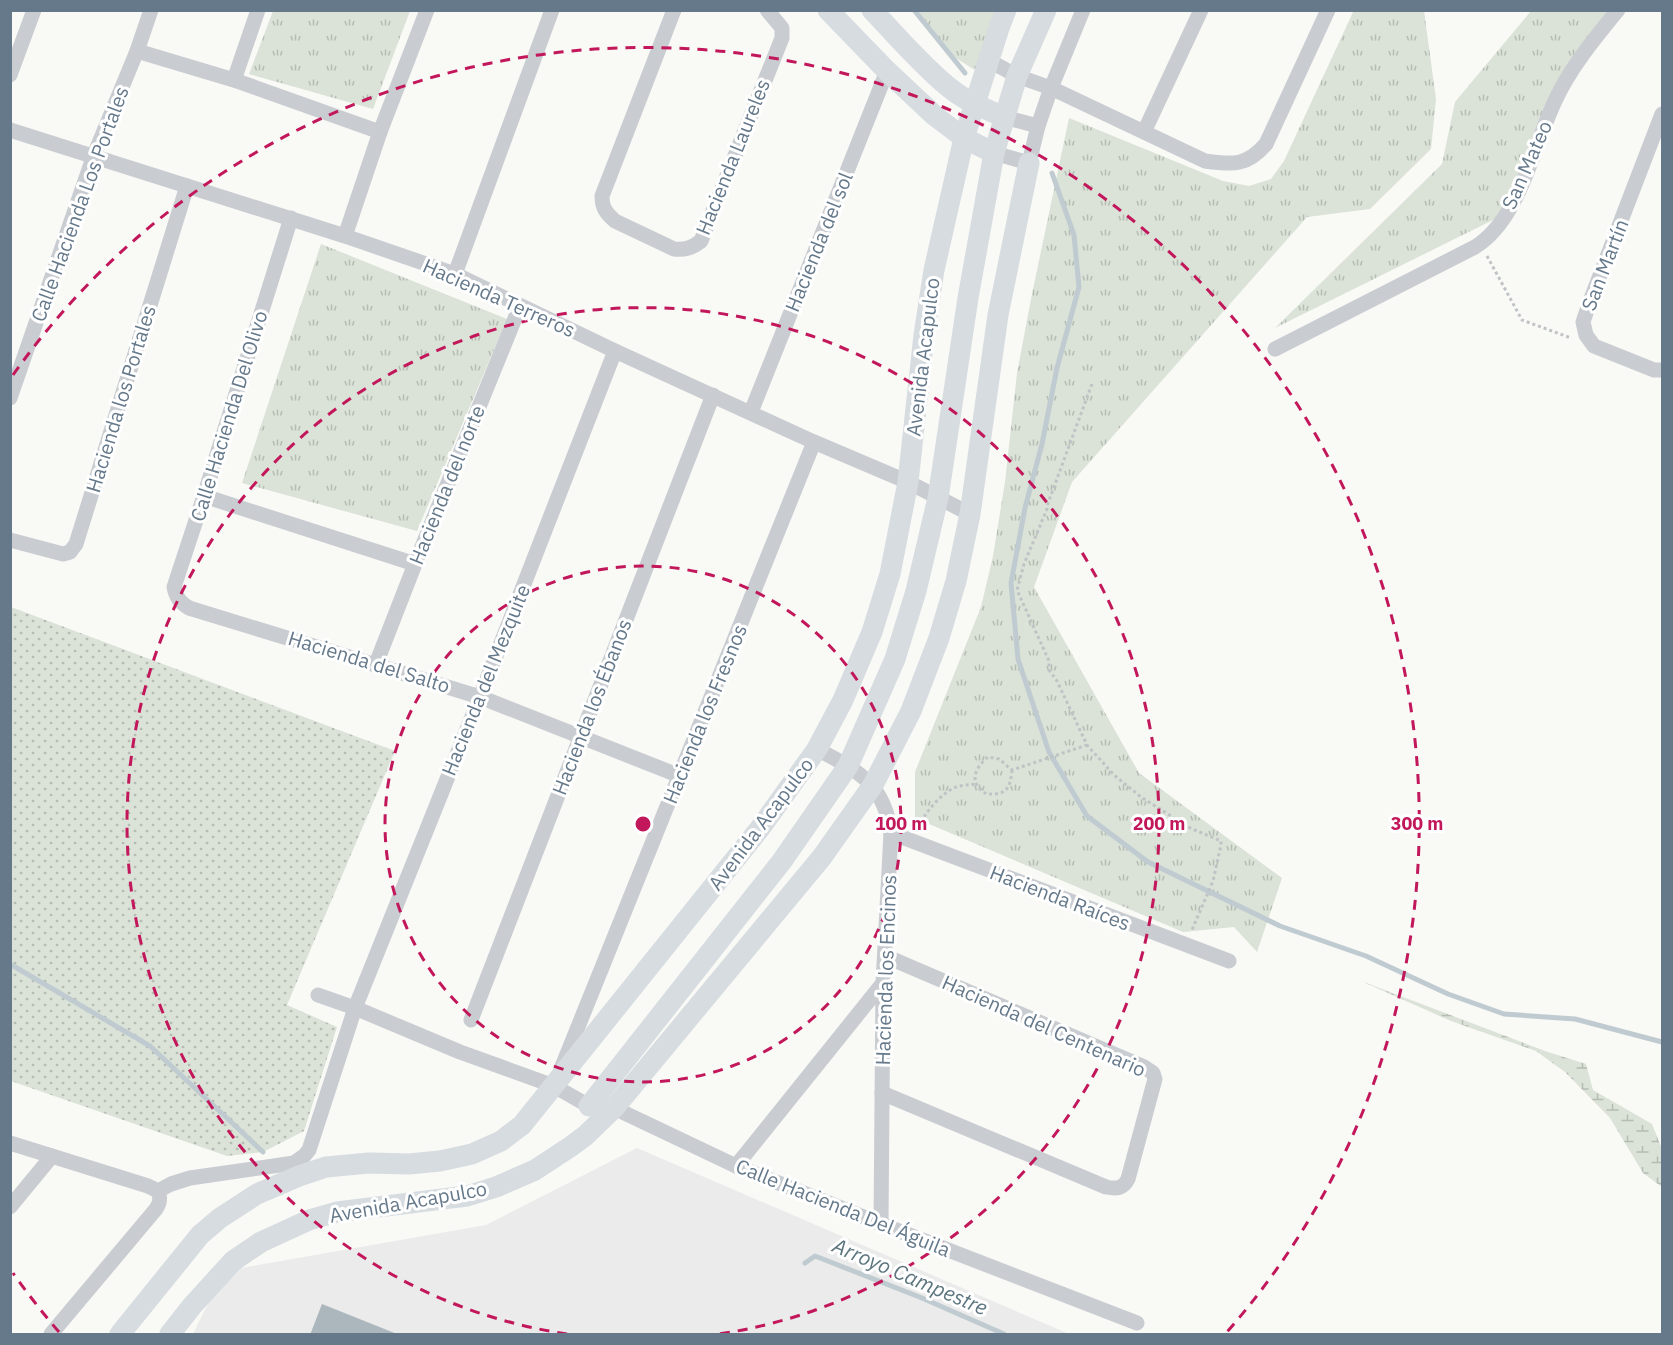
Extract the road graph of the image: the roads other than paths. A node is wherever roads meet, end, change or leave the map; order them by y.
1 (34, 10) edge
2 (151, 10) edge
3 (258, 10) edge
4 (427, 10) edge
5 (552, 10) edge
6 (674, 10) edge
7 (767, 10) edge
8 (828, 10) edge
9 (872, 10) edge
10 (1006, 10) edge
11 (1046, 10) edge
12 (1083, 10) edge
13 (1201, 10) edge
14 (1328, 10) edge
15 (1618, 10) edge
16 (137, 51) junction
17 (988, 60) junction
18 (887, 71) junction
19 (10, 75) edge
20 (1017, 75) junction
21 (234, 80) junction
22 (1051, 88) junction
23 (974, 104) junction
24 (1662, 114) edge
25 (1004, 117) junction
26 (1038, 126) junction
27 (10, 130) edge
28 (380, 132) junction
29 (1144, 132) junction
30 (964, 138) junction
31 (994, 153) junction
32 (94, 155) junction
33 (1029, 163) junction
34 (187, 186) junction
35 (291, 218) junction
36 (345, 236) junction
37 (455, 274) junction
38 (520, 306) junction
39 (1275, 349) dead end
40 (615, 351) junction
41 (1662, 370) edge
42 (713, 395) junction
43 (10, 398) edge
44 (751, 412) junction
45 (814, 442) junction
46 (908, 482) junction
47 (204, 496) junction
48 (938, 498) junction
49 (970, 514) junction
50 (10, 540) edge
51 (415, 564) junction
52 (189, 608) joint
53 (376, 664) junction
54 (480, 697) junction
55 (580, 737) junction
56 (817, 749) junction
57 (848, 766) junction
58 (680, 776) junction
59 (873, 786) junction
60 (891, 833) junction
61 (885, 956) junction
62 (1229, 961) dead end
63 (883, 983) junction
64 (318, 994) dead end
65 (355, 1008) junction
66 (471, 1020) dead end
67 (554, 1086) junction
68 (882, 1093) junction
69 (589, 1106) junction
70 (614, 1108) junction
71 (10, 1143) edge
72 (52, 1156) junction
73 (736, 1166) junction
74 (158, 1191) junction
75 (10, 1207) edge
76 (881, 1224) junction
77 (1137, 1323) dead end
78 (51, 1335) edge
79 (120, 1335) edge
80 (170, 1335) edge

1 - 19 street
2 - 16 street, Calle Hacienda Los Portales
3 - 21 street
4 - 28 street
5 - 37 street
6 - 7 street, Hacienda Laureles
8 - 18 street
9 - 23 street
10 - 17 street, Avenida Acapulco
11 - 20 street, Avenida Acapulco
12 - 22 street
13 - 29 street
14 - 29 street
15 - 39 street, San Mateo
16 - 21 street
16 - 32 street, Calle Hacienda Los Portales
17 - 20 street
17 - 23 street, Avenida Acapulco
18 - 30 street
18 - 44 street, Hacienda del sol
20 - 22 street
20 - 25 street, Avenida Acapulco
21 - 28 street
22 - 26 street
22 - 29 street
23 - 25 street
23 - 30 street, Avenida Acapulco
24 - 41 street, San Martín
25 - 26 street
25 - 31 street, Avenida Acapulco
26 - 33 street
27 - 32 street, Hacienda Terreros
28 - 36 street
30 - 31 street
30 - 46 street, Avenida Acapulco
31 - 33 street
31 - 48 street, Avenida Acapulco
32 - 34 street, Hacienda Terreros
32 - 43 street, Calle Hacienda Los Portales
33 - 49 street, Avenida Acapulco
34 - 35 street, Hacienda Terreros
34 - 50 street, Hacienda los Portales
35 - 36 street, Hacienda Terreros
35 - 47 street, Calle Hacienda Del Olivo
36 - 37 street, Hacienda Terreros
37 - 38 street, Hacienda Terreros
38 - 40 street, Hacienda Terreros
38 - 51 street, Hacienda del norte
40 - 42 street, Hacienda Terreros
40 - 54 street, Hacienda del Mezquite
42 - 44 street, Hacienda Terreros
42 - 55 street, Hacienda los Ébanos
44 - 45 street, Hacienda Terreros
45 - 46 street, Hacienda Terreros
45 - 58 street, Hacienda los Fresnos
46 - 48 street, Hacienda Terreros
46 - 56 street, Avenida Acapulco
47 - 51 street
47 - 52 street, Calle Hacienda Del Olivo
48 - 49 street, Hacienda Terreros
48 - 57 street, Avenida Acapulco
49 - 59 street, Avenida Acapulco
51 - 53 street, Hacienda del norte
52 - 53 street, Hacienda del Salto
53 - 54 street, Hacienda del Salto
54 - 55 street, Hacienda del Salto
54 - 65 street, Hacienda del Mezquite
55 - 58 street, Hacienda del Salto
55 - 66 street, Hacienda los Ébanos
56 - 57 street, Hacienda los Encinos
56 - 67 street, Avenida Acapulco
57 - 59 street, Hacienda los Encinos
57 - 69 street, Avenida Acapulco
58 - 67 street, Hacienda los Fresnos
59 - 60 street, Hacienda los Encinos
59 - 70 street, Avenida Acapulco
60 - 61 street, Hacienda los Encinos
60 - 62 street, Hacienda Raíces
61 - 63 street, Hacienda los Encinos
61 - 68 street, Hacienda del Centenario
63 - 68 street, Hacienda los Encinos
63 - 73 street
64 - 65 street, Calle Hacienda Del Águila
65 - 67 street, Calle Hacienda Del Águila
65 - 74 street, Hacienda del Mezquite
67 - 69 street, Calle Hacienda Del Águila
67 - 79 street, Avenida Acapulco
68 - 76 street, Hacienda los Encinos
69 - 70 street, Calle Hacienda Del Águila
70 - 73 street, Calle Hacienda Del Águila
70 - 80 street, Avenida Acapulco
71 - 72 street
72 - 74 street
72 - 75 street
73 - 76 street, Calle Hacienda Del Águila
74 - 78 street
76 - 77 street, Calle Hacienda Del Águila

